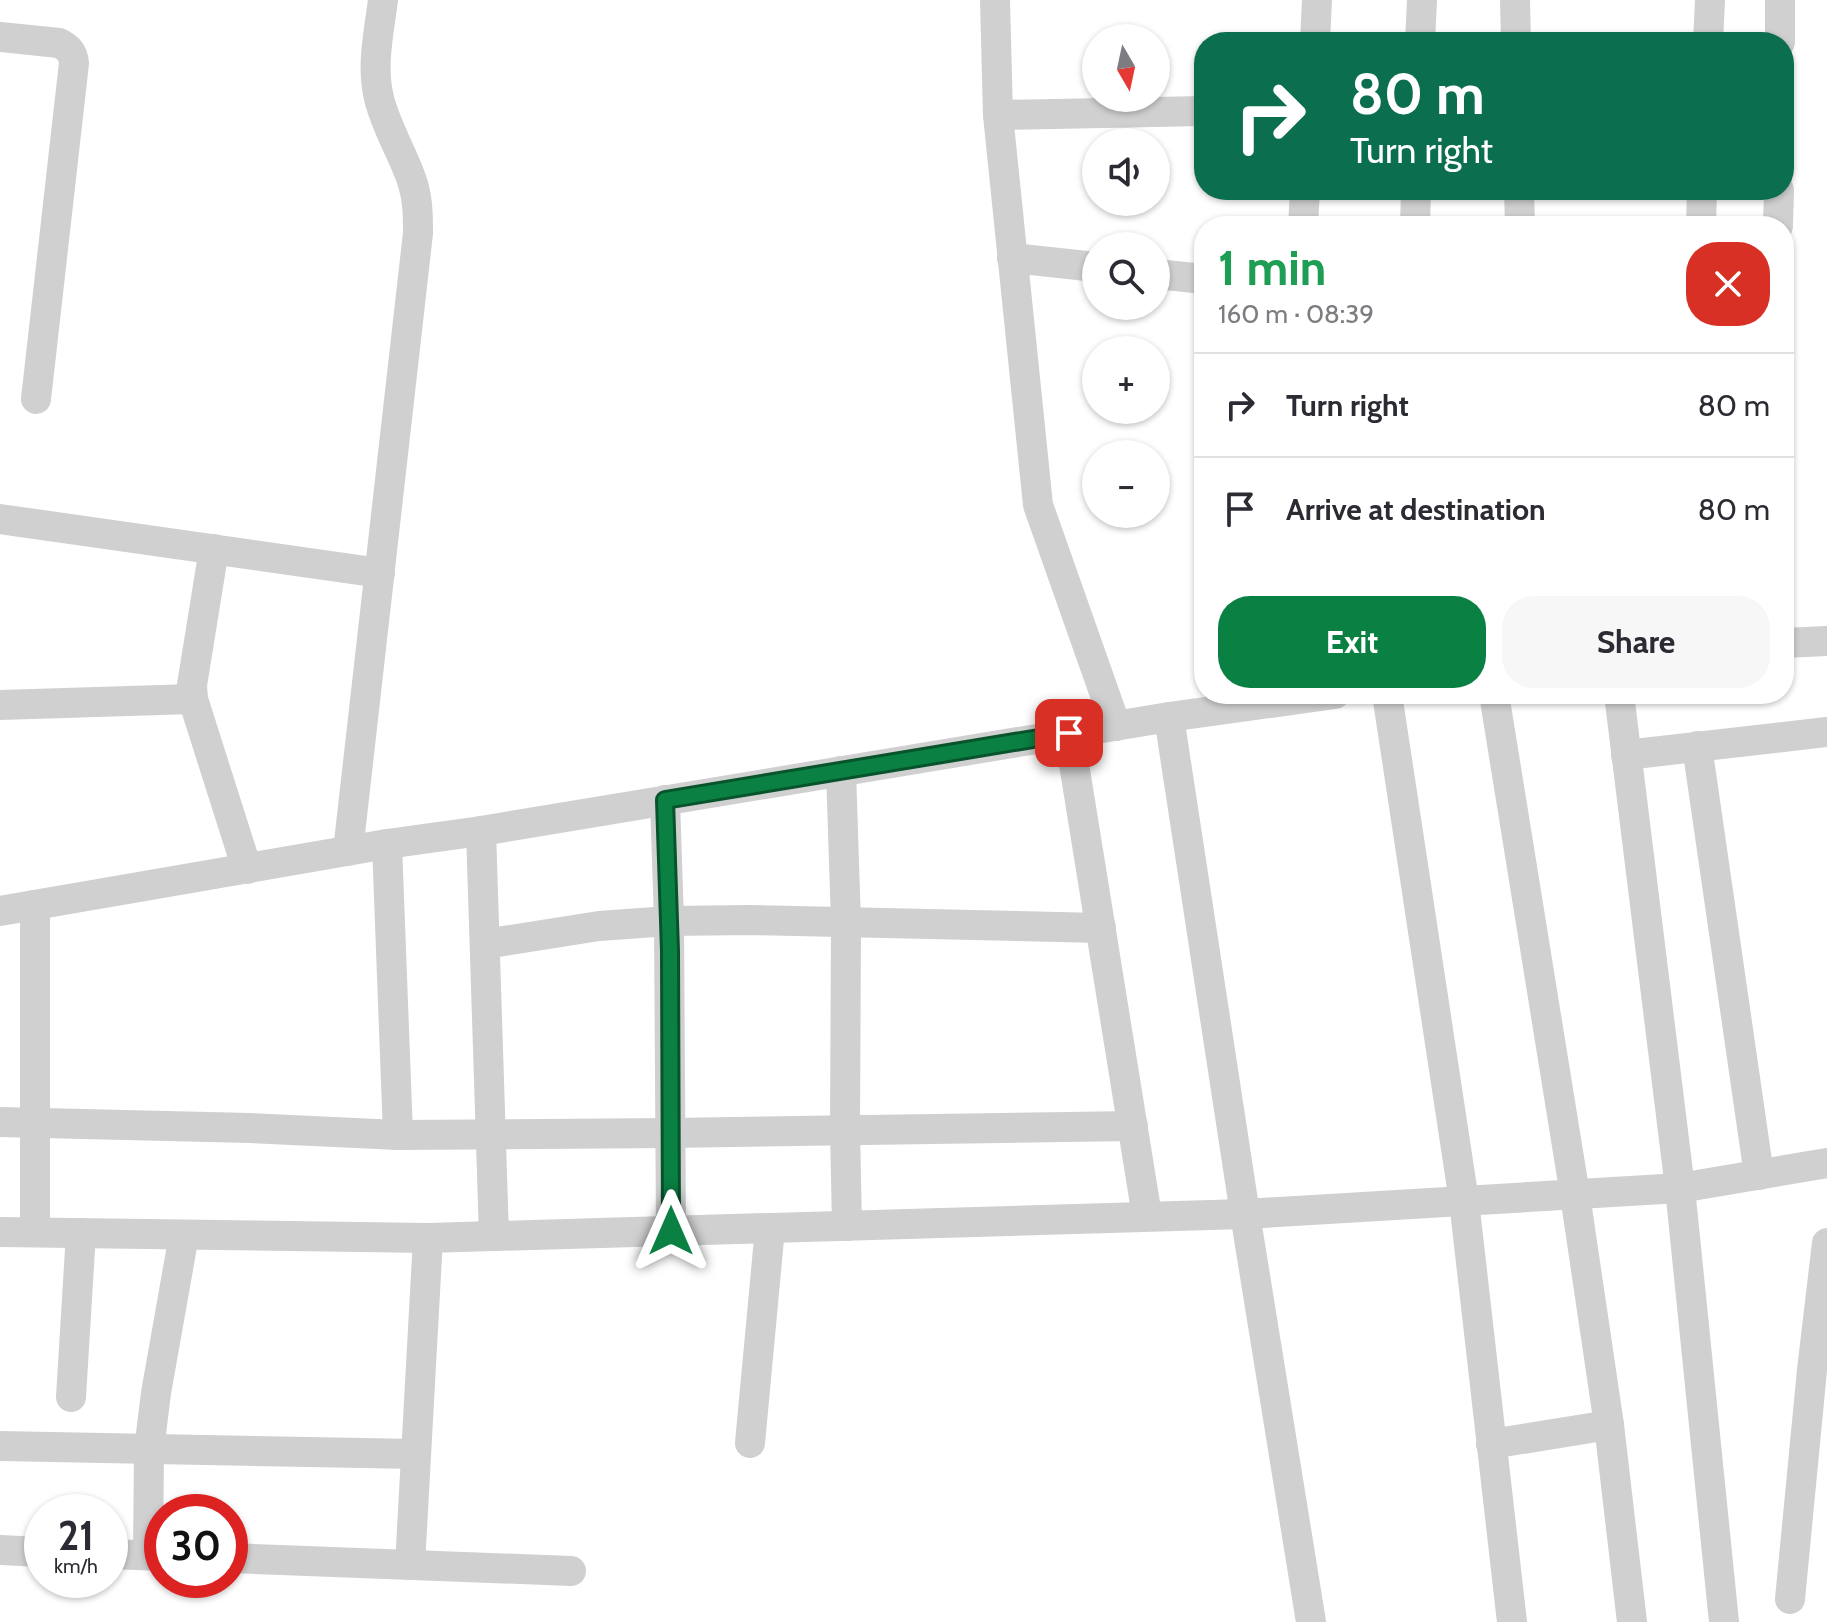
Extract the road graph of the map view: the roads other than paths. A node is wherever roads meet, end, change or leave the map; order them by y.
1 (383, 0) edge
2 (995, 0) edge
3 (1317, 0) edge
4 (1422, 0) edge
5 (1515, 0) edge
6 (1710, 0) edge
7 (1780, 0) edge
8 (1315, 32) edge
9 (1420, 32) edge
10 (1516, 32) edge
11 (1708, 32) edge
12 (1780, 32) edge
13 (0, 37) edge
14 (1194, 111) edge
15 (998, 115) junction
16 (1012, 258) junction
17 (1082, 266) edge
18 (1170, 275) edge
19 (1194, 278) edge
20 (36, 399) dead end
21 (0, 519) edge
22 (214, 549) junction
23 (380, 573) junction
24 (1827, 641) edge
25 (1794, 643) edge
26 (193, 699) junction
27 (1263, 704) edge
28 (1389, 704) edge
29 (1496, 704) edge
30 (1620, 704) edge
31 (0, 705) edge
32 (1169, 717) junction
33 (1116, 726) junction
34 (1827, 732) edge
35 (1069, 733) junction
36 (1697, 746) junction
37 (1626, 755) junction
38 (841, 771) junction
39 (665, 800) junction
40 (481, 831) junction
41 (387, 844) junction
42 (348, 851) junction
43 (247, 869) junction
44 (35, 905) junction
45 (0, 911) edge
46 (669, 921) junction
47 (846, 923) junction
48 (1101, 928) junction
49 (485, 944) junction
50 (0, 1122) edge
51 (35, 1123) junction
52 (1133, 1126) junction
53 (845, 1130) junction
54 (671, 1133) junction
55 (398, 1135) junction
56 (491, 1135) junction
57 (1827, 1163) edge
58 (1759, 1175) junction
59 (1680, 1188) junction
60 (1575, 1195) junction
61 (1464, 1201) junction
62 (1245, 1214) junction
63 (1147, 1216) junction
64 (847, 1226) junction
65 (770, 1228) junction
66 (671, 1231) junction
67 (0, 1232) edge
68 (35, 1232) junction
69 (81, 1233) junction
70 (184, 1235) junction
71 (494, 1236) junction
72 (428, 1238) junction
73 (1827, 1243) edge
74 (1824, 1294) edge
75 (1820, 1369) edge
76 (71, 1397) dead end
77 (1609, 1425) junction
78 (750, 1443) dead end
79 (1491, 1444) junction
80 (0, 1446) edge
81 (149, 1450) junction
82 (416, 1454) junction
83 (1816, 1460) edge
84 (151, 1494) edge
85 (1813, 1511) edge
86 (0, 1550) edge
87 (24, 1551) edge
88 (248, 1559) edge
89 (410, 1565) junction
90 (571, 1571) dead end
91 (1790, 1599) dead end
92 (1311, 1622) edge
93 (1512, 1622) edge
94 (1632, 1622) edge
95 (1724, 1622) edge

1 - 23 street
2 - 15 street
3 - 8 street
4 - 9 street
5 - 10 street
6 - 11 street
7 - 12 street
13 - 20 street
14 - 15 street
15 - 16 street
16 - 17 street
16 - 33 street
18 - 19 street
21 - 22 street
22 - 23 street
22 - 26 street
23 - 42 street
24 - 25 street
26 - 31 street
26 - 43 street
27 - 32 street
28 - 61 street
29 - 60 street
30 - 37 street
32 - 33 street
32 - 62 street
33 - 35 street
34 - 36 street
35 - 38 street
35 - 48 street
36 - 37 street
36 - 58 street
37 - 59 street
38 - 39 street
38 - 47 street
39 - 40 street
39 - 46 street
40 - 41 street
40 - 49 street
41 - 42 street
41 - 55 street
42 - 43 street
43 - 44 street
44 - 45 street
44 - 51 street
46 - 47 street
46 - 49 street
46 - 54 street
47 - 48 street
47 - 53 street
48 - 52 street
49 - 56 street
50 - 51 street
51 - 55 street
51 - 68 street
52 - 53 street
52 - 63 street
53 - 54 street
53 - 64 street
54 - 56 street
54 - 66 street
55 - 56 street
56 - 71 street
57 - 58 street
58 - 59 street
59 - 60 street
59 - 95 street
60 - 61 street
60 - 77 street
61 - 62 street
61 - 79 street
62 - 63 street
62 - 92 street
63 - 64 street
64 - 65 street
65 - 66 street
65 - 78 street
66 - 71 street
67 - 68 street
68 - 69 street
69 - 70 street
69 - 76 street
70 - 72 street
70 - 81 street
71 - 72 street
72 - 82 street
73 - 74 street
74 - 75 street
75 - 83 street
77 - 79 street
77 - 94 street
79 - 93 street
80 - 81 street
81 - 82 street
81 - 84 street
82 - 89 street
83 - 85 street
85 - 91 street
86 - 87 street
88 - 89 street
89 - 90 street

